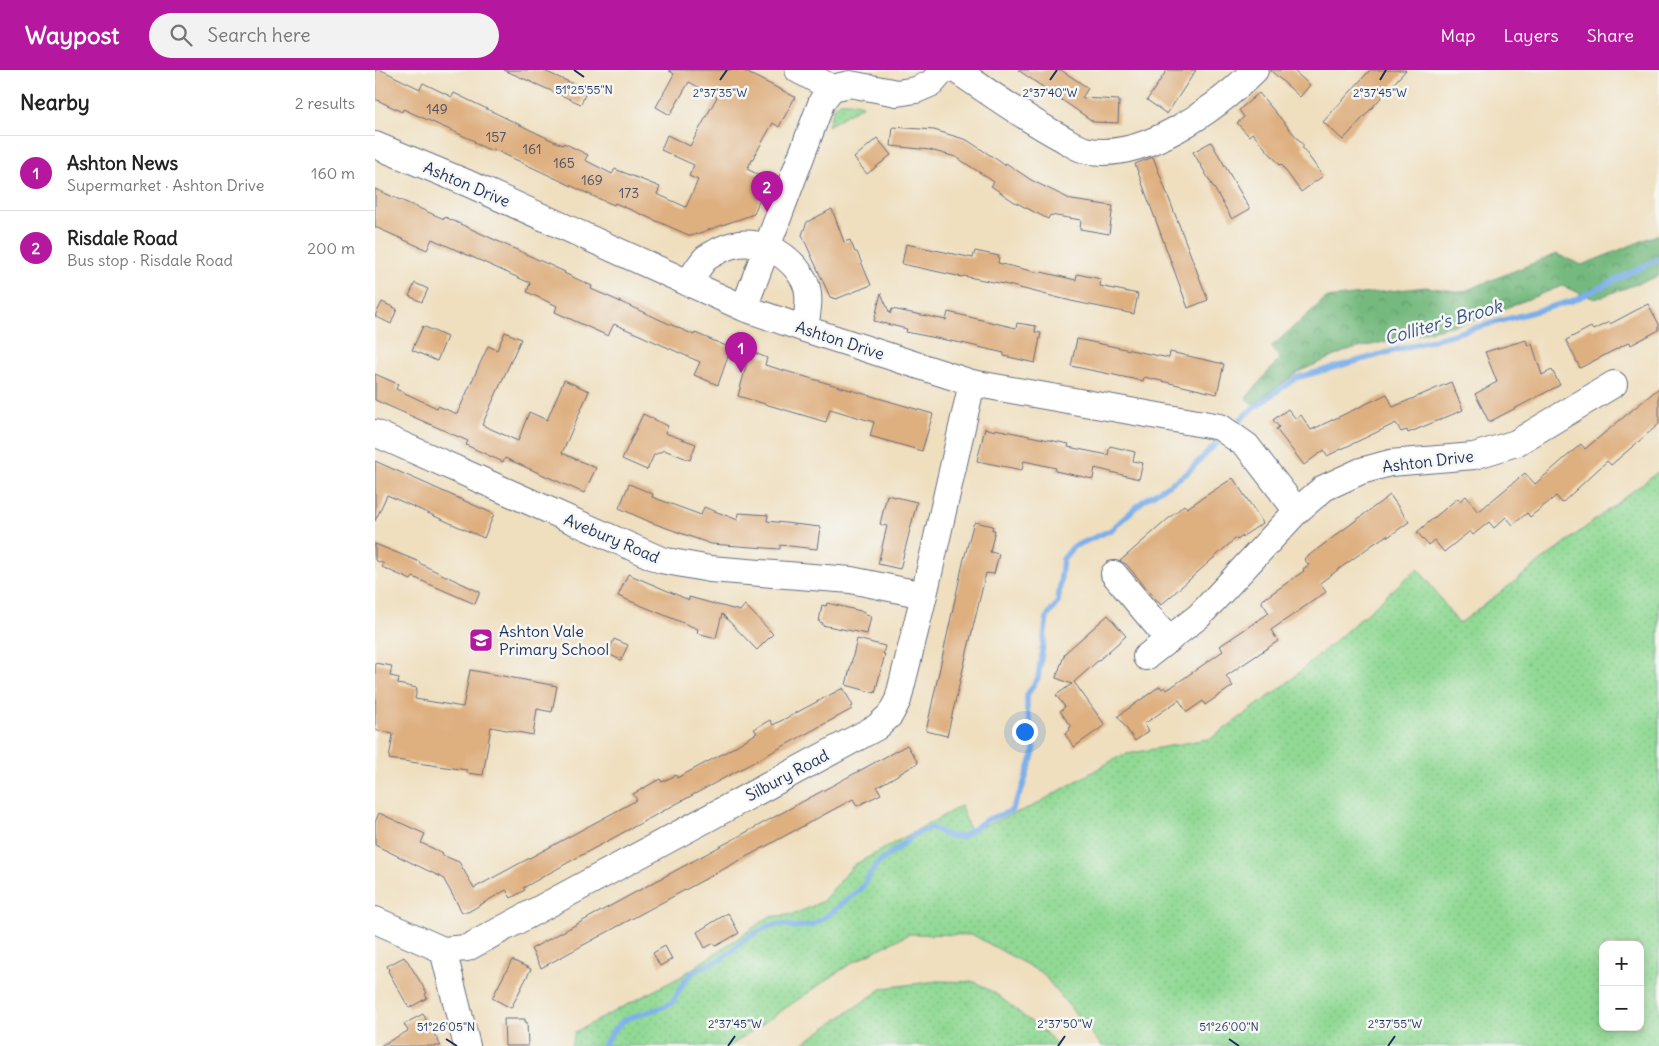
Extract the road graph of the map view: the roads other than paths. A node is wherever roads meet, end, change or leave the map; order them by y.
1 (798, 70) edge
2 (943, 70) edge
3 (956, 70) edge
4 (1255, 70) edge
5 (832, 88) junction
6 (375, 145) edge
7 (766, 247) junction
8 (688, 283) junction
9 (744, 308) junction
10 (805, 329) junction
11 (972, 383) junction
12 (1614, 384) dead end
13 (375, 433) edge
14 (1297, 511) junction
15 (1114, 574) dead end
16 (925, 595) junction
17 (1169, 640) junction
18 (1146, 657) dead end
19 (375, 920) edge
20 (443, 950) junction
21 (467, 1046) edge

1 - 5 street
2 - 5 street
3 - 4 street
5 - 7 street
6 - 8 street, Ashton Drive
7 - 8 street
7 - 9 street
7 - 10 street
8 - 9 street, Ashton Drive
9 - 10 street, Ashton Drive
10 - 11 street, Ashton Drive
11 - 14 street, Ashton Drive
11 - 16 street, Silbury Road
12 - 14 street, Ashton Drive
13 - 16 street, Avebury Road
14 - 17 street, Ashton Drive
15 - 17 street
16 - 20 street, Silbury Road
17 - 18 street, Ashton Drive
19 - 20 street, Silbury Road
20 - 21 street

